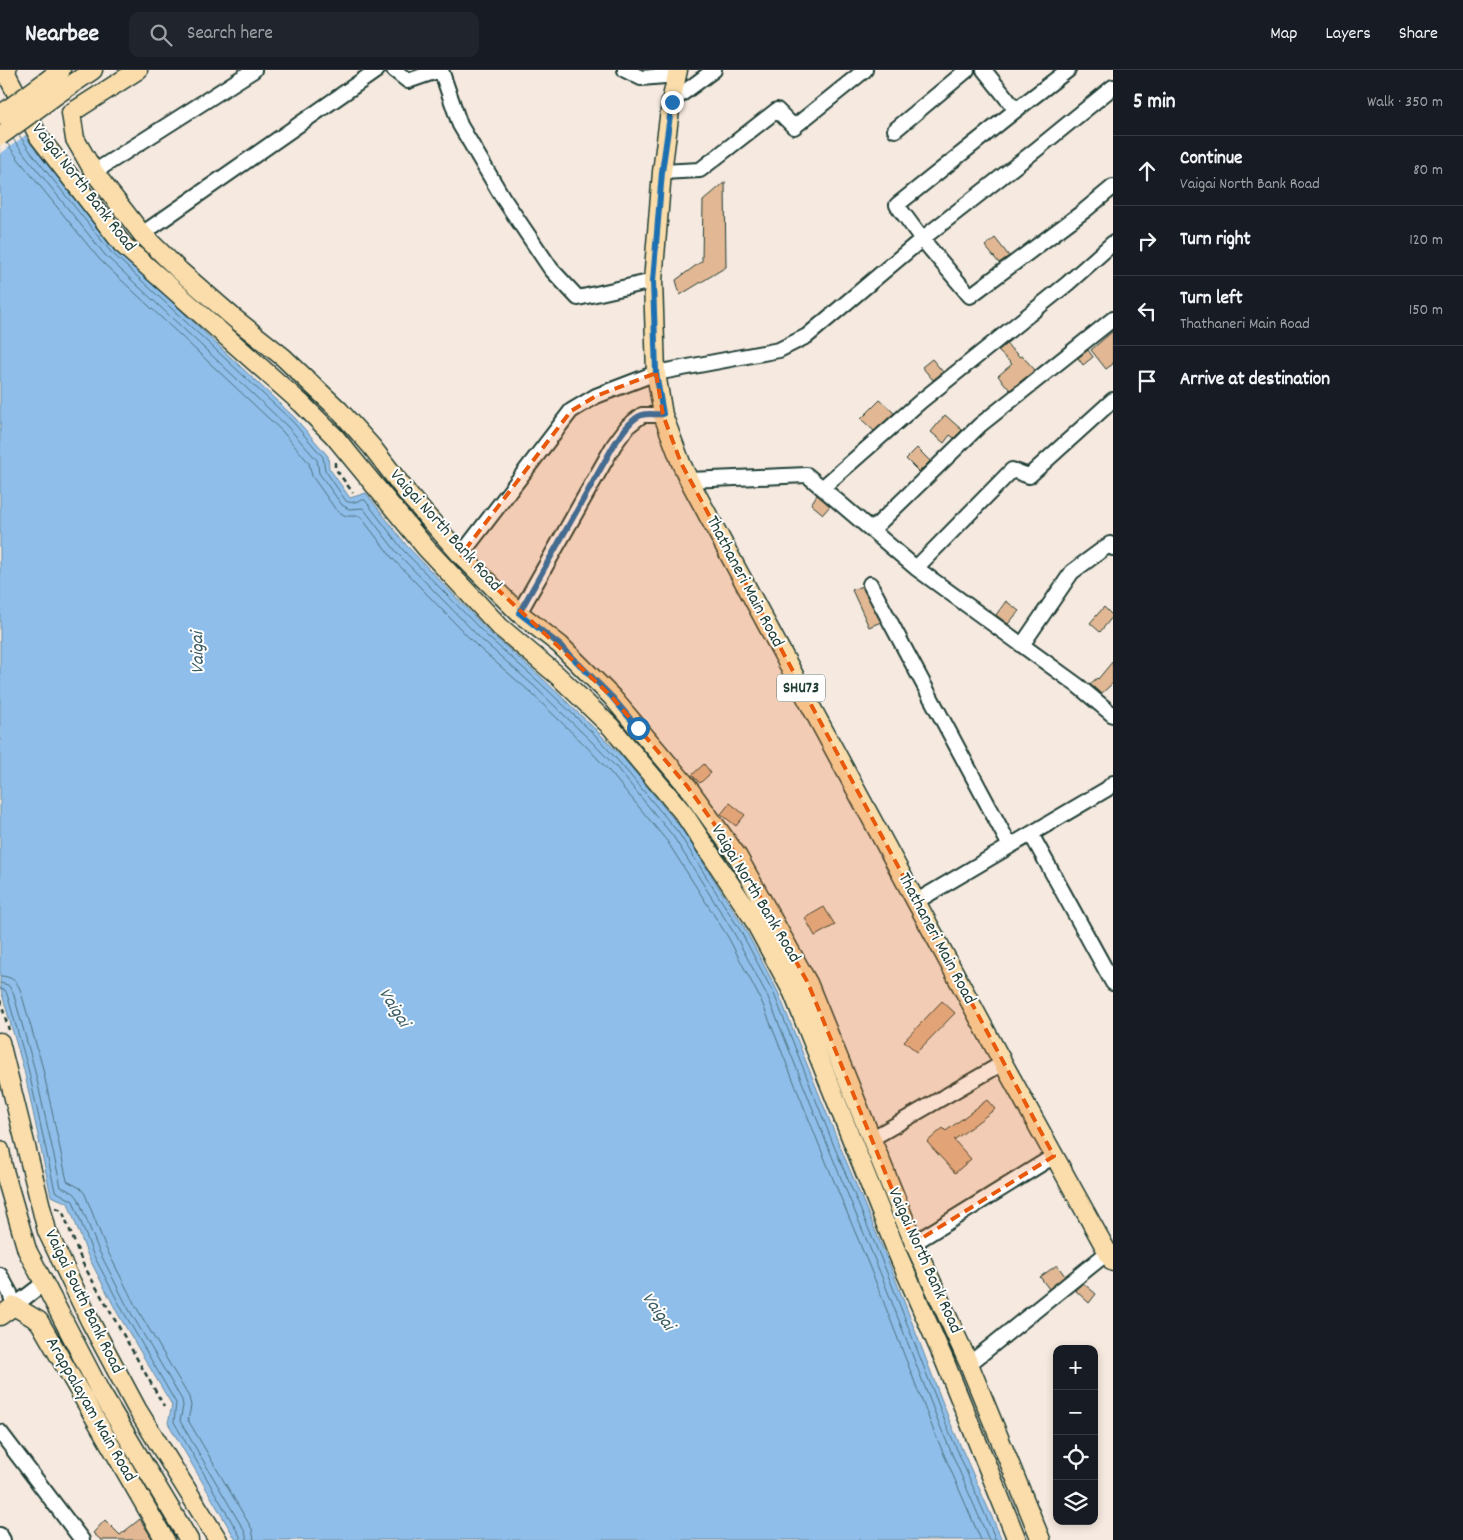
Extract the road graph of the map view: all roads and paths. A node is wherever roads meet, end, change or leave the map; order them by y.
1 (7, 70) edge
2 (92, 70) edge
3 (138, 70) edge
4 (254, 70) edge
5 (377, 70) edge
6 (394, 70) edge
7 (440, 70) edge
8 (625, 70) edge
9 (714, 70) edge
10 (864, 70) edge
11 (967, 70) edge
12 (984, 70) edge
13 (1068, 70) edge
14 (678, 72) edge
15 (56, 81) edge
16 (1113, 87) edge
17 (672, 102) junction
18 (1016, 110) junction
19 (0, 115) edge
20 (895, 130) dead end
21 (0, 136) edge
22 (94, 172) junction
23 (662, 172) junction
24 (1113, 187) edge
25 (142, 234) junction
26 (922, 239) junction
27 (1113, 243) edge
28 (653, 281) junction
29 (1113, 319) edge
30 (656, 373) junction
31 (1113, 400) edge
32 (663, 414) junction
33 (336, 455) dead end
34 (689, 480) junction
35 (822, 488) junction
36 (352, 493) dead end
37 (872, 530) junction
38 (1112, 544) edge
39 (461, 555) junction
40 (916, 568) junction
41 (870, 584) dead end
42 (519, 613) junction
43 (1022, 645) junction
44 (1113, 715) edge
45 (1113, 784) edge
46 (1031, 834) junction
47 (1010, 846) junction
48 (917, 901) junction
49 (1113, 983) edge
50 (0, 1000) edge
51 (6, 1040) edge
52 (1003, 1063) junction
53 (871, 1138) junction
54 (0, 1150) edge
55 (1054, 1156) junction
56 (50, 1206) dead end
57 (914, 1243) junction
58 (1111, 1256) edge
59 (0, 1275) edge
60 (44, 1283) junction
61 (14, 1306) junction
62 (0, 1316) edge
63 (969, 1364) junction
64 (164, 1406) dead end
65 (0, 1432) edge
66 (0, 1536) edge
67 (4, 1540) edge
68 (82, 1540) edge
69 (165, 1540) edge
70 (189, 1540) edge
71 (218, 1540) edge
72 (1017, 1540) edge
73 (1041, 1540) edge

1 - 72 main road, Vaigai North Bank Road
2 - 15 main road
3 - 22 main road, Vaigai North Bank Road
4 - 22 street
5 - 25 street
6 - 7 street
7 - 28 street
8 - 14 street
9 - 17 street
10 - 23 street
11 - 20 street
12 - 18 street
13 - 18 street
14 - 17 main road, Thathaneri Main Road / SHU73
15 - 19 main road, bridge
15 - 21 main road, bridge
16 - 26 street
17 - 23 main road, Thathaneri Main Road / SHU73
18 - 26 street
22 - 25 main road, Vaigai North Bank Road
23 - 28 main road, Thathaneri Main Road / SHU73
24 - 26 street
25 - 39 main road, Vaigai North Bank Road
26 - 30 street
27 - 35 street
28 - 30 main road, Thathaneri Main Road / SHU73
29 - 37 street
30 - 32 main road, Thathaneri Main Road / SHU73
30 - 39 street
31 - 40 street
32 - 34 main road, Thathaneri Main Road / SHU73
32 - 42 street
33 - 36 path
34 - 35 street
34 - 48 main road, Thathaneri Main Road / SHU73
35 - 37 street
37 - 40 street
38 - 43 street
39 - 42 main road, Vaigai North Bank Road
40 - 43 street
41 - 47 street
42 - 53 main road, Vaigai North Bank Road
43 - 44 street
45 - 46 street
46 - 47 street
46 - 49 street
47 - 48 street
48 - 52 main road, Thathaneri Main Road / SHU73
50 - 51 path
51 - 71 main road, Vaigai South Bank Road
52 - 53 street
52 - 55 main road, Thathaneri Main Road / SHU73
53 - 57 main road, Vaigai North Bank Road
54 - 60 main road, Vaigai South Bank Road
55 - 57 street
55 - 58 main road, Thathaneri Main Road / SHU73
56 - 64 path
57 - 63 main road, Vaigai North Bank Road
58 - 63 street
59 - 61 street
60 - 61 street
60 - 70 main road, Vaigai South Bank Road
61 - 62 main road
61 - 69 main road, Arappalayam Main Road
63 - 73 main road, Vaigai North Bank Road
65 - 68 street
66 - 67 street

